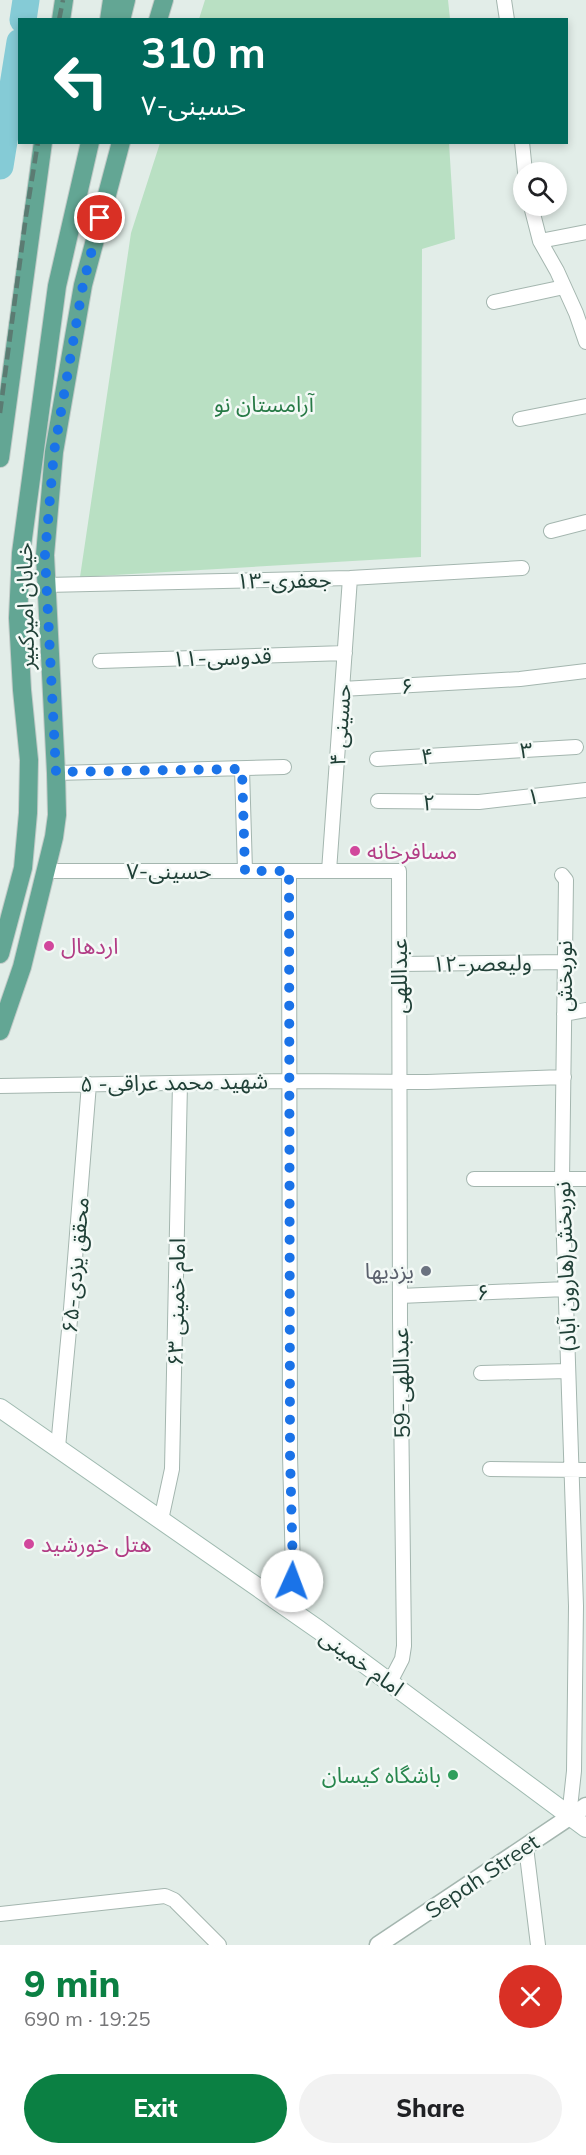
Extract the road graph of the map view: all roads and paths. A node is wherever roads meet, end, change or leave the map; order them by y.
1 (64, 0) edge
2 (112, 0) edge
3 (126, 0) edge
4 (164, 0) edge
5 (504, 0) edge
6 (61, 18) edge
7 (109, 18) edge
8 (122, 18) edge
9 (159, 18) edge
10 (507, 18) edge
11 (43, 144) edge
12 (90, 144) edge
13 (120, 144) edge
14 (522, 144) edge
15 (524, 162) edge
16 (534, 216) edge
17 (586, 232) edge
18 (540, 241) junction
19 (564, 287) junction
20 (494, 302) dead end
21 (586, 342) edge
22 (586, 406) edge
23 (520, 418) dead end
24 (0, 458) edge
25 (586, 522) edge
26 (551, 531) dead end
27 (522, 568) dead end
28 (350, 578) junction
29 (46, 585) junction
30 (345, 654) junction
31 (100, 661) dead end
32 (586, 670) edge
33 (342, 689) junction
34 (576, 747) dead end
35 (477, 753) joint
36 (377, 759) dead end
37 (284, 768) dead end
38 (242, 769) junction
39 (56, 772) junction
40 (586, 789) edge
41 (378, 801) dead end
42 (479, 802) joint
43 (47, 871) junction
44 (245, 871) junction
45 (289, 871) junction
46 (329, 871) junction
47 (399, 871) joint
48 (562, 875) dead end
49 (0, 954) edge
50 (564, 962) junction
51 (399, 964) junction
52 (586, 1010) edge
53 (564, 1014) junction
54 (0, 1032) edge
55 (564, 1077) junction
56 (290, 1081) junction
57 (400, 1081) junction
58 (180, 1083) junction
59 (89, 1084) junction
60 (0, 1086) edge
61 (474, 1179) dead end
62 (586, 1179) edge
63 (562, 1180) junction
64 (566, 1289) junction
65 (400, 1296) junction
66 (568, 1371) junction
67 (481, 1373) dead end
68 (0, 1408) edge
69 (8, 1420) edge
70 (58, 1447) junction
71 (490, 1469) dead end
72 (586, 1470) edge
73 (571, 1471) junction
74 (161, 1520) junction
75 (278, 1602) junction
76 (390, 1682) junction
77 (586, 1806) edge
78 (569, 1817) junction
79 (586, 1828) edge
80 (526, 1847) junction
81 (0, 1914) edge
82 (219, 1945) edge
83 (378, 1945) edge
84 (538, 1945) edge

1 - 6 main road
2 - 7 main road
3 - 8 main road
4 - 9 main road
5 - 10 street
11 - 24 main road
12 - 49 main road, خیابان امیرکبیر
13 - 29 main road, خیابان امیرکبیر
14 - 15 street
16 - 18 street
17 - 18 street
18 - 19 street
19 - 20 street
19 - 21 street
22 - 23 street
25 - 26 street
27 - 28 street, جعفری-۱۳
28 - 29 street, جعفری-۱۳
28 - 30 street, حسینی ۴
29 - 39 main road, خیابان امیرکبیر
30 - 31 street, قدوسی-۱۱
30 - 33 street, حسینی ۴
32 - 33 street, ۶
33 - 46 street, حسینی ۴
34 - 35 street, ۳
35 - 36 street, ۴
37 - 38 street
38 - 39 street
38 - 44 street
39 - 43 main road, خیابان امیرکبیر
40 - 42 street, ۱
41 - 42 street, ۲
43 - 44 street, حسینی-۷
43 - 54 main road, خیابان امیرکبیر
44 - 45 street, حسینی-۷
45 - 46 street, حسینی-۷
45 - 56 street
46 - 47 street, حسینی-۷
47 - 51 street, عبداللهی
48 - 50 street, نوربخش
50 - 51 street, ولیعصر-۱۲
50 - 53 street, نوربخش
51 - 57 street, عبداللهی
52 - 53 street
53 - 55 street, نوربخش
55 - 57 street, شهید محمد عراقی- ۵
55 - 63 street, نوربخش(هارون آباد)
56 - 57 street, شهید محمد عراقی- ۵
56 - 58 street, شهید محمد عراقی- ۵
56 - 75 street
57 - 65 street, عبداللهی-59
58 - 59 street, شهید محمد عراقی- ۵
58 - 74 street, امام خمینی ۶۳
59 - 60 street, شهید محمد عراقی- ۵
59 - 70 street, محقق یزدی-۶۵
61 - 63 street
62 - 63 street
63 - 64 street, نوربخش(هارون آباد)
64 - 65 street, ۶
64 - 66 street, نوربخش(هارون آباد)
65 - 76 street, عبداللهی-59
66 - 67 street
66 - 73 street, نوربخش(هارون آباد)
68 - 69 main road, امام خمینی
69 - 70 main road, امام خمینی
70 - 74 main road, امام خمینی
71 - 73 street
72 - 73 street
73 - 78 street, نوربخش(هارون آباد)
74 - 75 main road, امام خمینی
75 - 76 main road, امام خمینی
76 - 78 main road, امام خمینی
77 - 78 street, Sepah Street
78 - 79 main road, امام خمینی
78 - 80 street, Sepah Street
80 - 83 street, Sepah Street
80 - 84 street
81 - 82 street

